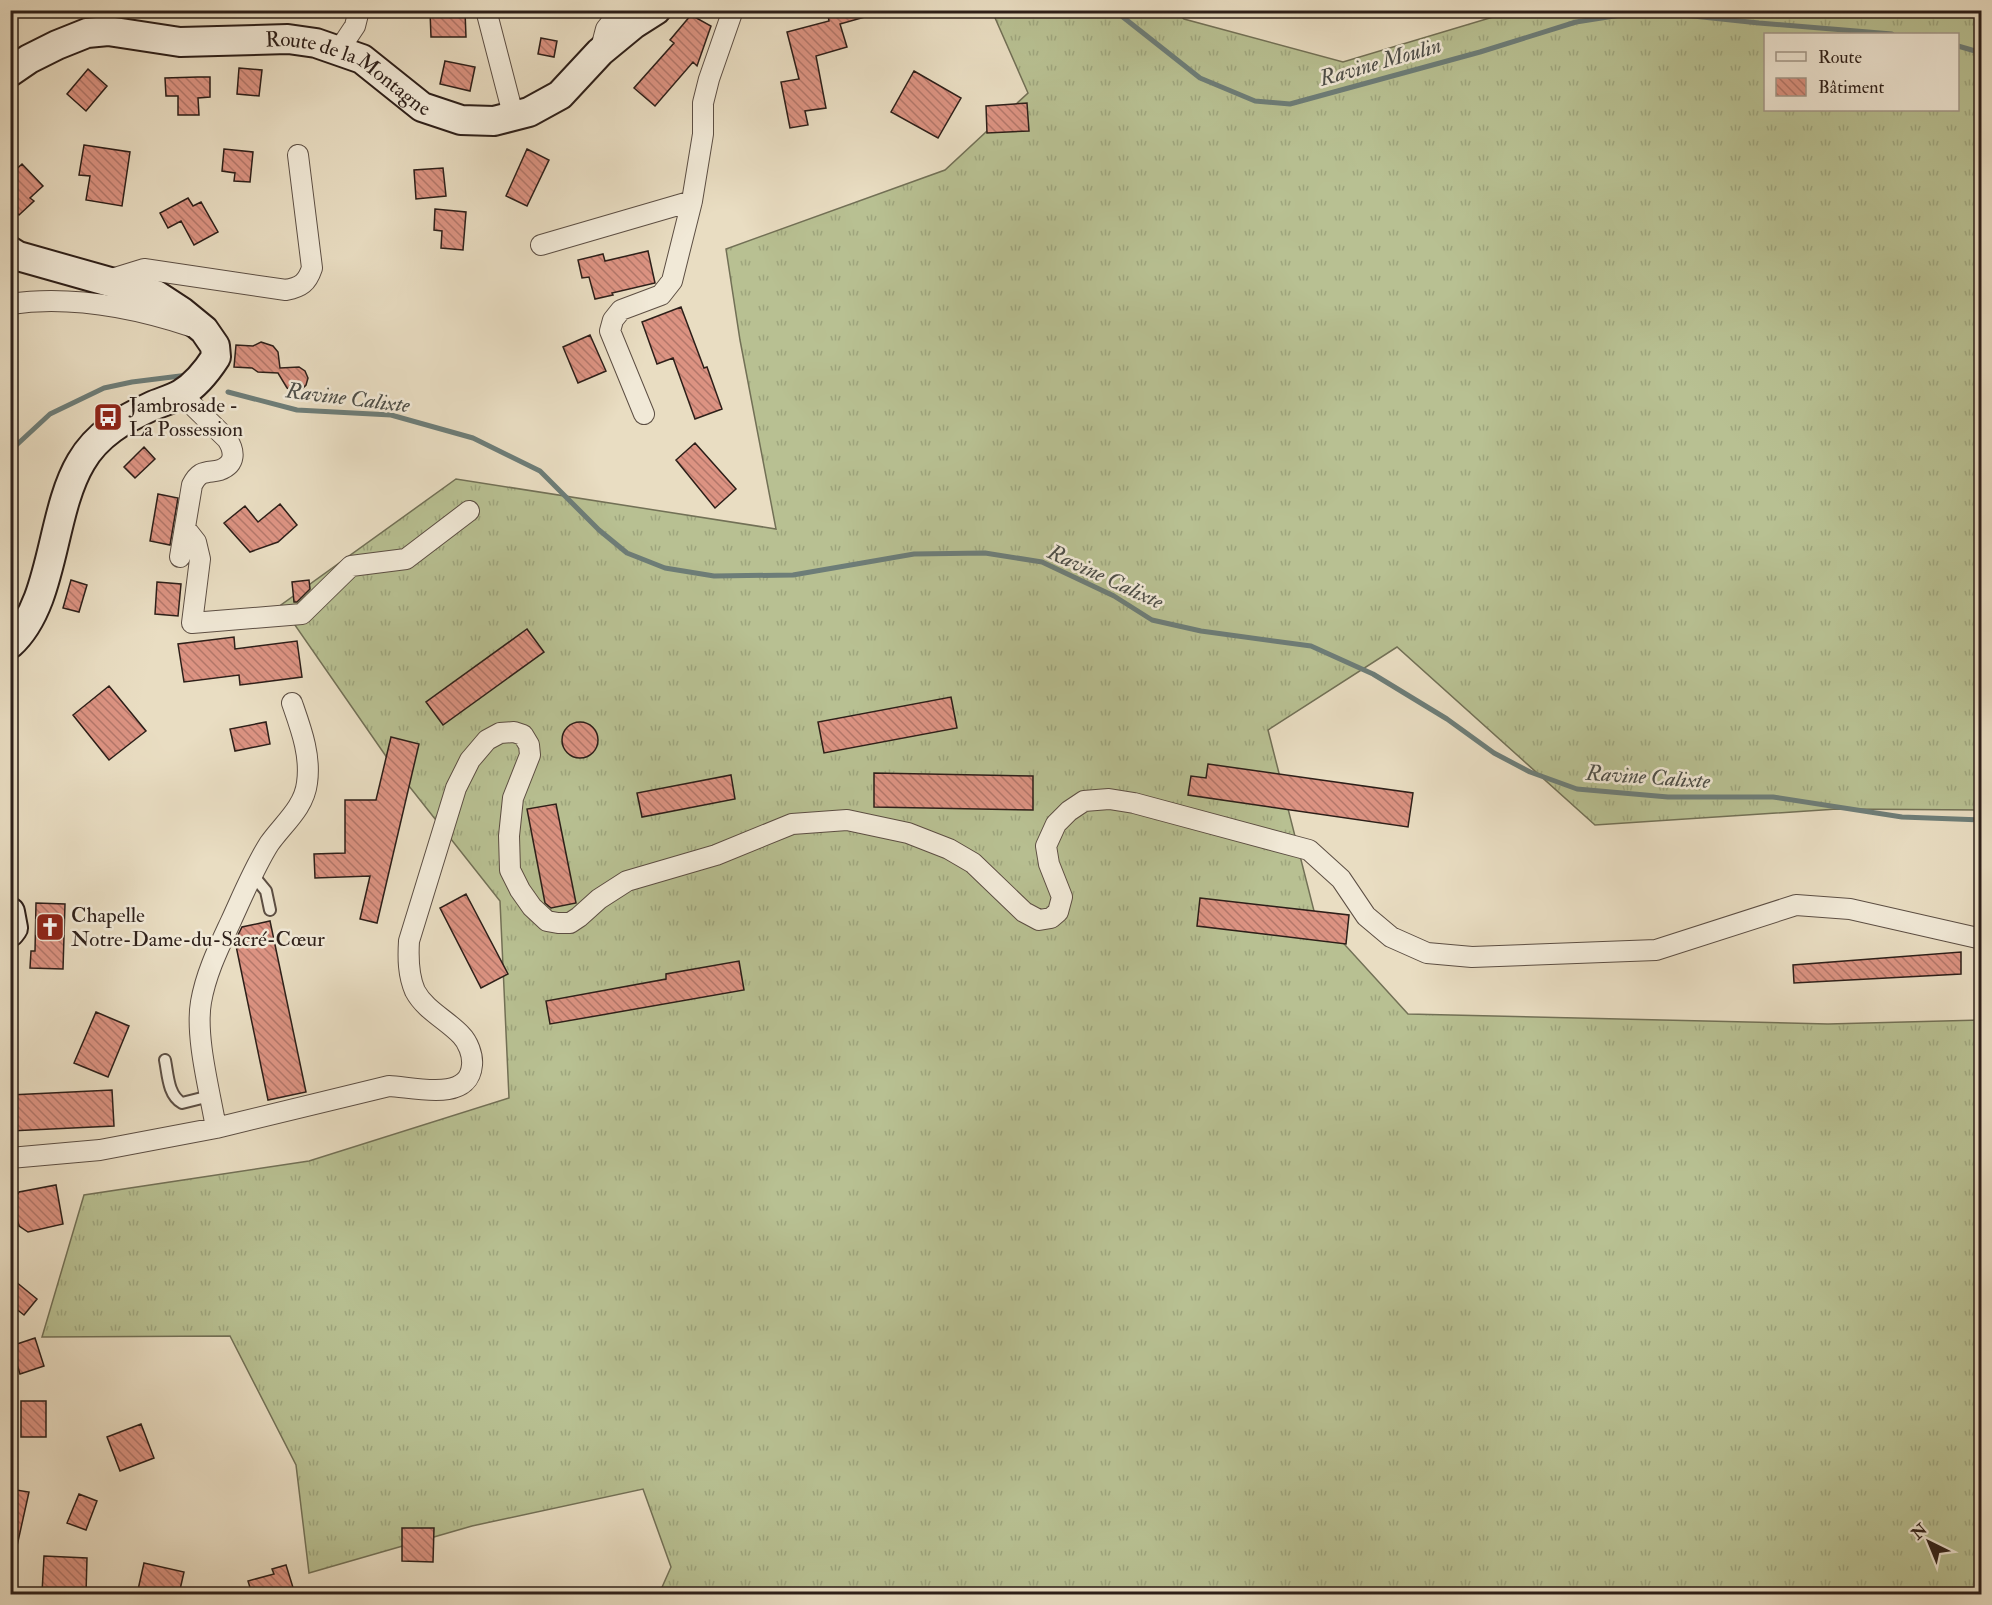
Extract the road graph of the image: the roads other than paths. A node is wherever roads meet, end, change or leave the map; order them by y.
1 (359, 10) edge
2 (486, 10) edge
3 (621, 10) edge
4 (656, 10) edge
5 (733, 10) edge
6 (339, 50) junction
7 (600, 52) junction
8 (10, 72) edge
9 (514, 118) junction
10 (298, 154) dead end
11 (692, 201) junction
12 (541, 245) dead end
13 (10, 251) edge
14 (105, 281) junction
15 (10, 304) edge
16 (204, 330) junction
17 (182, 394) junction
18 (644, 414) dead end
19 (469, 511) dead end
20 (184, 528) junction
21 (180, 557) dead end
22 (10, 644) edge
23 (292, 703) dead end
24 (252, 874) junction
25 (270, 910) dead end
26 (10, 912) edge
27 (10, 932) edge
28 (1982, 939) edge
29 (165, 1060) dead end
30 (210, 1096) junction
31 (216, 1128) junction
32 (10, 1158) edge

1 - 6 street
2 - 9 street
3 - 7 street
4 - 7 main road, Route de la Montagne
5 - 11 street
6 - 8 main road, Route de la Montagne
6 - 9 main road, Route de la Montagne
7 - 9 main road, Route de la Montagne
10 - 14 street
11 - 12 street
11 - 18 street
13 - 14 main road
14 - 16 main road
15 - 16 street
16 - 17 main road
17 - 20 street
17 - 22 main road
19 - 20 street
20 - 21 street
23 - 24 street
24 - 25 lane
24 - 30 street
26 - 27 main road
28 - 31 street
29 - 30 lane
30 - 31 street
31 - 32 street

